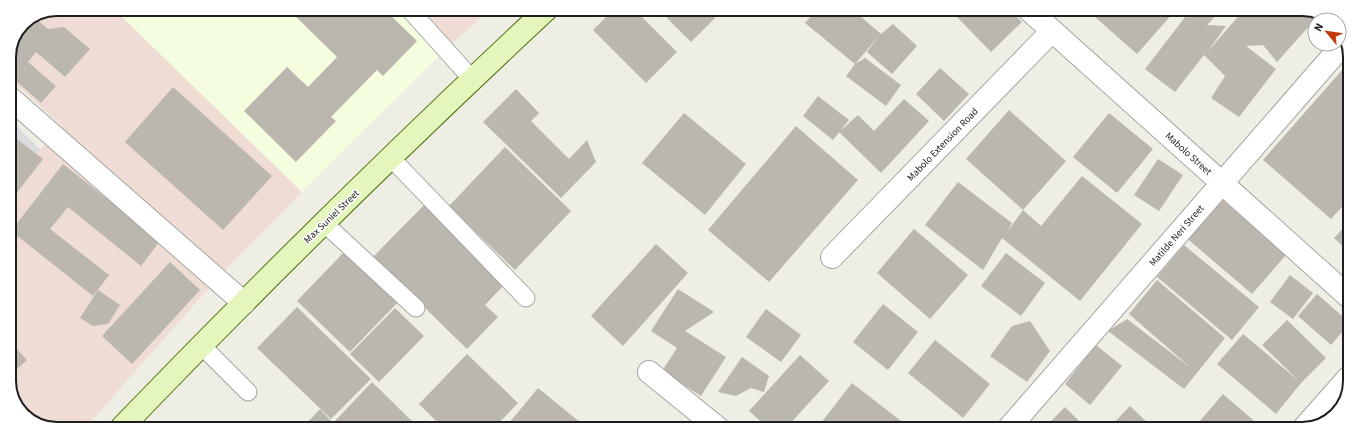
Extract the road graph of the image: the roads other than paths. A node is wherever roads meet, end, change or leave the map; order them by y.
1 (414, 16) edge
2 (540, 16) edge
3 (1036, 16) edge
4 (1052, 31) junction
5 (1336, 52) edge
6 (472, 79) junction
7 (16, 103) edge
8 (390, 158) junction
9 (1222, 183) junction
10 (324, 223) junction
11 (832, 258) dead end
12 (1343, 292) edge
13 (526, 298) dead end
14 (244, 303) junction
15 (416, 308) dead end
16 (202, 345) junction
17 (649, 372) dead end
18 (1343, 384) edge
19 (248, 392) dead end
20 (1310, 421) edge
21 (127, 422) edge
22 (711, 422) edge
23 (1014, 422) edge

1 - 6 lane
2 - 6 main road, Max Suniel Street
3 - 4 street, Mabolo Street
4 - 9 street, Mabolo Street
4 - 11 street, Mabolo Extension Road
5 - 9 street, Matilde Neri Street
6 - 8 main road, Max Suniel Street
7 - 14 street
8 - 10 main road, Max Suniel Street
8 - 13 lane
9 - 12 street, Mabolo Street
9 - 23 street, Matilde Neri Street
10 - 14 main road, Max Suniel Street
10 - 15 lane
14 - 16 main road, Max Suniel Street
16 - 19 lane
16 - 21 main road, Max Suniel Street
17 - 22 street
18 - 20 street

